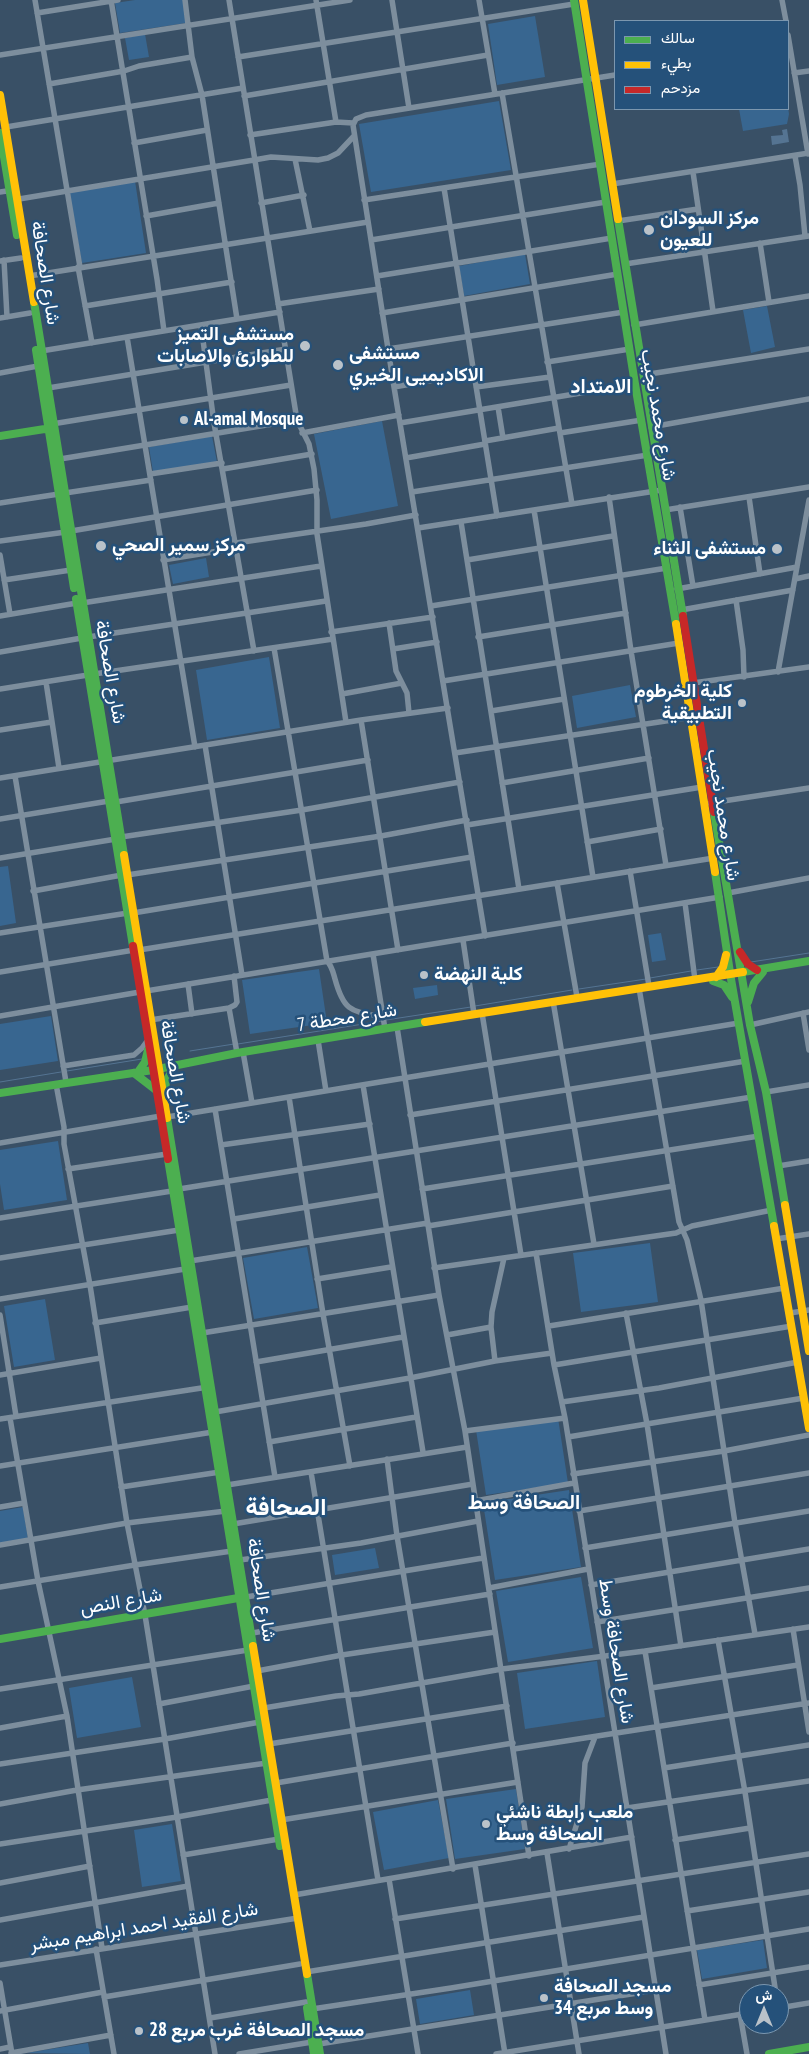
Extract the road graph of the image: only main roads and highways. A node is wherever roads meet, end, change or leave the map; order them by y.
1 (583, 0) edge
2 (574, 2) edge
3 (594, 64) junction
4 (583, 66) junction
5 (597, 89) junction
6 (587, 90) junction
7 (0, 95) edge
8 (3, 130) edge
9 (14, 200) junction
10 (51, 426) junction
11 (0, 436) edge
12 (658, 490) junction
13 (62, 494) junction
14 (68, 531) junction
15 (79, 603) junction
16 (709, 803) junction
17 (736, 945) junction
18 (726, 946) junction
19 (809, 962) edge
20 (763, 970) junction
21 (741, 975) junction
22 (731, 977) junction
23 (715, 979) junction
24 (143, 991) junction
25 (735, 1001) junction
26 (747, 1006) junction
27 (150, 1041) junction
28 (156, 1055) junction
29 (184, 1064) junction
30 (175, 1066) junction
31 (156, 1070) junction
32 (136, 1073) junction
33 (156, 1090) junction
34 (0, 1093) edge
35 (165, 1108) junction
36 (164, 1116) junction
37 (176, 1190) junction
38 (806, 1310) edge
39 (809, 1351) edge
40 (208, 1387) junction
41 (809, 1428) edge
42 (243, 1598) junction
43 (0, 1639) edge
44 (295, 1918) junction
45 (316, 2043) junction
46 (809, 2047) edge
47 (314, 2054) edge
48 (320, 2054) edge
49 (769, 2054) edge

1 - 3 main road, شارع محمد نجيب
2 - 4 main road, شارع محمد نجيب
3 - 4 main road
3 - 5 main road, شارع محمد نجيب
4 - 6 main road, شارع محمد نجيب
5 - 6 main road
5 - 12 main road, شارع محمد نجيب
6 - 12 main road, شارع محمد نجيب
7 - 8 main road, شارع الصحافة
8 - 9 main road, شارع الصحافة
9 - 10 main road, شارع الصحافة
9 - 10 main road, شارع الصحافة
10 - 11 main road
10 - 13 main road, شارع الصحافة
10 - 13 main road, شارع الصحافة
12 - 16 main road, شارع محمد نجيب
12 - 16 main road, شارع محمد نجيب
13 - 14 main road, شارع الصحافة
14 - 15 main road, شارع الصحافة
14 - 15 main road, شارع الصحافة
15 - 24 main road, شارع الصحافة
16 - 17 main road, شارع محمد نجيب
16 - 18 main road, شارع محمد نجيب
17 - 20 main road
17 - 21 main road, شارع محمد نجيب
18 - 22 main road, شارع محمد نجيب
18 - 23 main road
19 - 20 main road, شارع محطة 7
20 - 21 main road, شارع محطة 7
20 - 26 main road
21 - 22 main road, شارع محطة 7
21 - 26 main road, شارع محمد نجيب
22 - 23 main road, شارع محطة 7
22 - 25 main road, شارع محمد نجيب
23 - 25 main road
23 - 29 main road, شارع محطة 7
24 - 27 main road, شارع الصحافة
24 - 27 main road, شارع الصحافة
25 - 41 main road, شارع محمد نجيب
26 - 38 main road, شارع محمد نجيب
27 - 28 main road, شارع الصحافة
27 - 31 main road, شارع الصحافة
27 - 32 main road
28 - 29 main road
28 - 31 main road, شارع الصحافة
29 - 30 main road, شارع محطة 7
30 - 31 main road, شارع محطة 7
30 - 35 main road
31 - 32 main road, شارع محطة 7
31 - 33 main road, شارع الصحافة
31 - 35 main road, شارع الصحافة
32 - 33 main road
32 - 34 main road, شارع محطة 7
33 - 36 main road, شارع الصحافة
35 - 36 main road, شارع الصحافة
36 - 37 main road, شارع الصحافة
36 - 37 main road, شارع الصحافة
37 - 40 main road, شارع الصحافة
37 - 40 main road, شارع الصحافة
38 - 39 main road, شارع محمد نجيب
40 - 42 main road, شارع الصحافة
40 - 42 main road, شارع الصحافة
42 - 43 main road, شارع النص
42 - 44 main road, شارع الصحافة
42 - 44 main road, شارع الصحافة
44 - 45 main road, شارع الصحافة
44 - 45 main road, شارع الصحافة
45 - 47 main road, شارع الصحافة
45 - 48 main road, شارع الصحافة
46 - 49 main road

